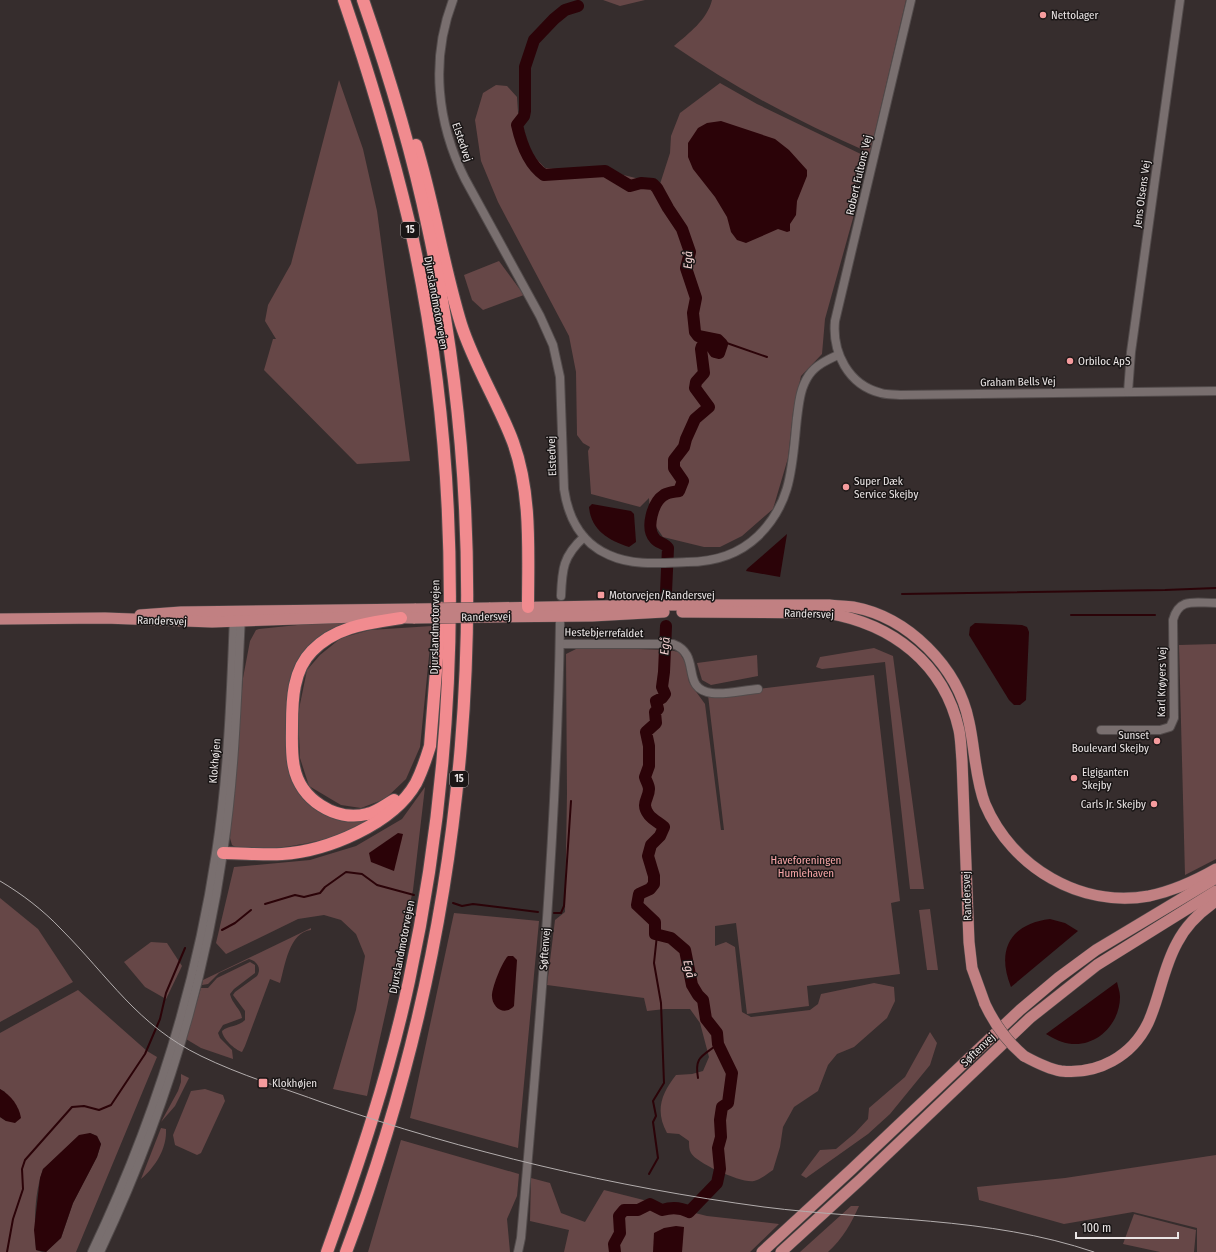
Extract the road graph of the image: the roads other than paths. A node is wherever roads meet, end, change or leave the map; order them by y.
1 (344, 0) edge
2 (363, 0) edge
3 (366, 0) edge
4 (453, 0) edge
5 (911, 0) edge
6 (1180, 0) edge
7 (838, 355) junction
8 (1216, 391) edge
9 (1128, 392) junction
10 (444, 467) junction
11 (584, 537) junction
12 (561, 596) dead end
13 (1216, 603) edge
14 (528, 612) junction
15 (416, 614) junction
16 (238, 617) junction
17 (401, 618) junction
18 (0, 619) edge
19 (560, 623) dead end
20 (560, 644) junction
21 (758, 689) dead end
22 (432, 728) junction
23 (1100, 730) dead end
24 (220, 853) junction
25 (1216, 869) edge
26 (1216, 878) edge
27 (1216, 891) edge
28 (1216, 901) edge
29 (92, 1252) edge
30 (100, 1252) edge
31 (327, 1252) edge
32 (346, 1252) edge
33 (518, 1252) edge
34 (762, 1252) edge
35 (781, 1252) edge

1 - 10 highway, Djurslandmotorvejen / 15
2 - 32 highway, Djurslandmotorvejen / 15
3 - 14 highway
4 - 11 street, Elstedvej
5 - 7 street, Robert Fultons Vej
6 - 9 street, Jens Olsens Vej
7 - 9 street, Graham Bells Vej
7 - 11 street, Elstedvej
8 - 9 street, Graham Bells Vej
10 - 22 highway
10 - 31 highway, Djurslandmotorvejen / 15
11 - 12 street
13 - 23 street, Karl Krøyers Vej
14 - 15 main road, Randersvej, bridge
14 - 25 main road, Randersvej
14 - 28 main road, Randersvej, bridge
15 - 16 main road, Randersvej
15 - 17 main road, Randersvej
16 - 17 main road, Randersvej
16 - 18 main road, Randersvej
16 - 24 street, Klokhøjen
17 - 22 highway
19 - 20 street, Hestebjerrefaldet
20 - 21 street, Hestebjerrefaldet
20 - 33 street, Søftenvej
22 - 24 highway
24 - 29 street, Klokhøjen
24 - 30 street, Klokhøjen
26 - 34 main road, Søftenvej
27 - 35 main road, Søftenvej

